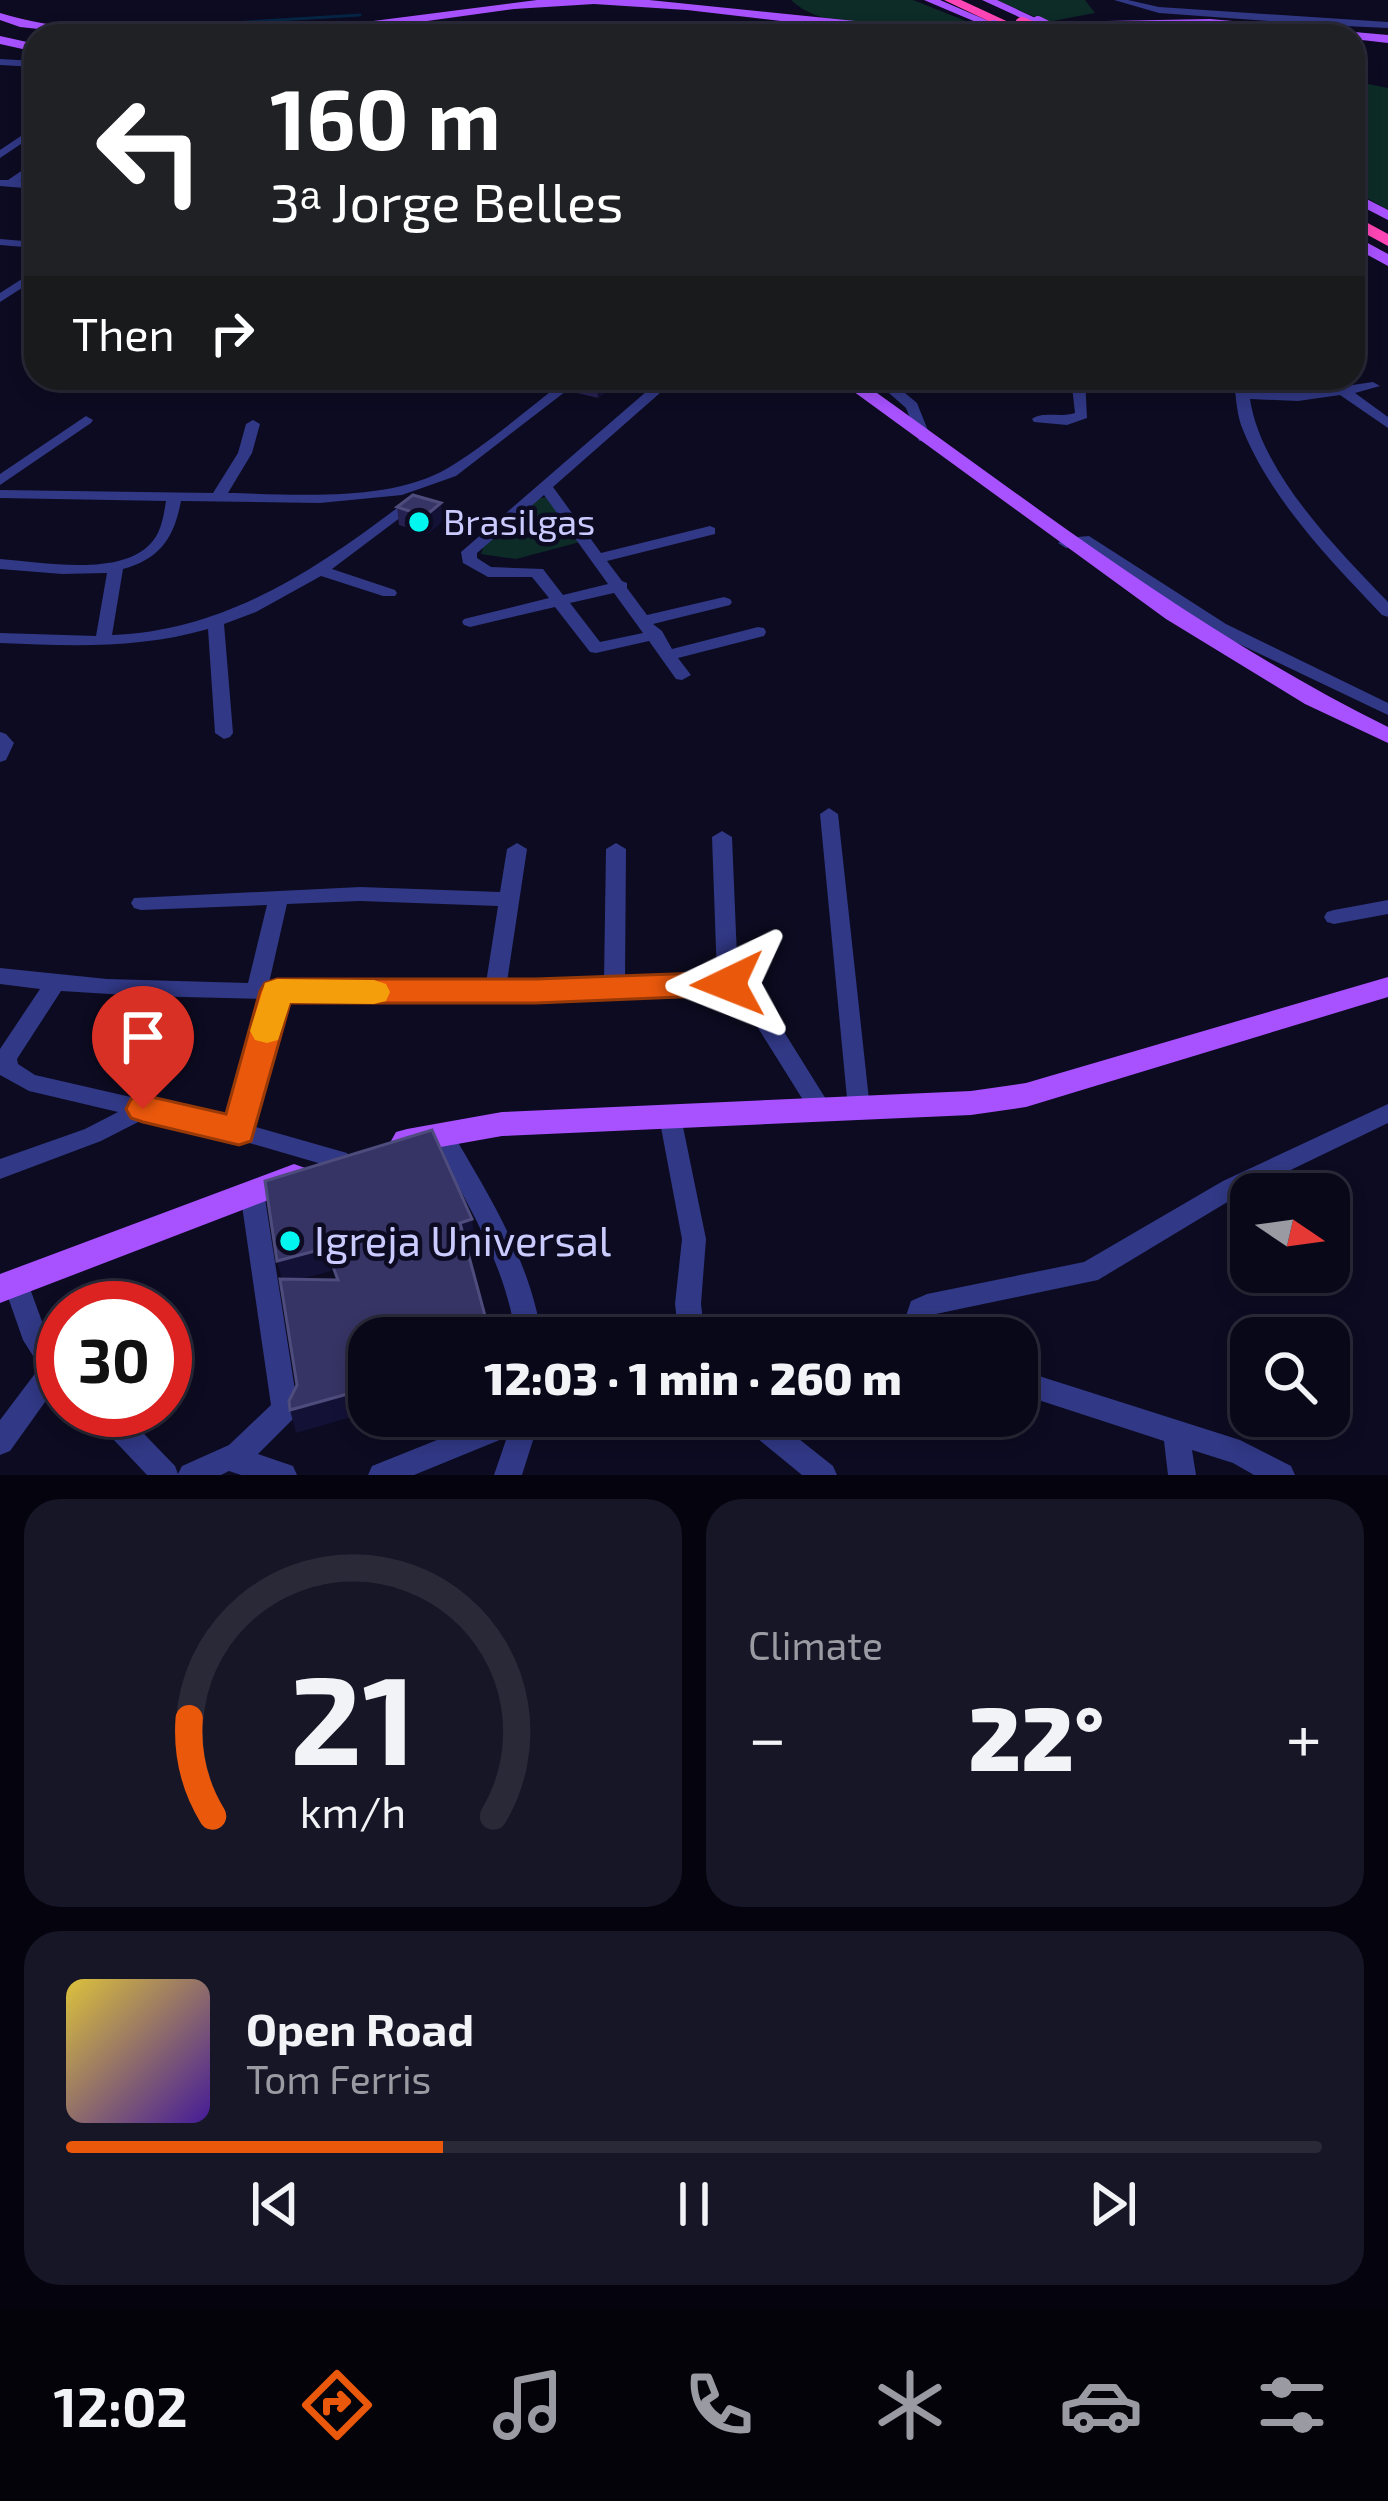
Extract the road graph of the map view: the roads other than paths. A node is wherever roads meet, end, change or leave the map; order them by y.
1 (525, 0) edge
2 (648, 0) edge
3 (768, 0) edge
4 (930, 0) edge
5 (950, 0) edge
6 (967, 0) edge
7 (988, 0) edge
8 (1118, 0) edge
9 (789, 4) dead end
10 (1101, 5) edge
11 (1342, 8) dead end
12 (719, 9) junction
13 (634, 19) dead end
14 (658, 20) dead end
15 (1154, 20) junction
16 (1133, 21) junction
17 (1116, 22) junction
18 (803, 23) junction
19 (1082, 23) junction
20 (1344, 23) junction
21 (354, 24) edge
22 (363, 24) edge
23 (479, 24) edge
24 (687, 24) edge
25 (812, 24) edge
26 (826, 24) edge
27 (1008, 24) edge
28 (1012, 24) edge
29 (1016, 24) edge
30 (1020, 24) edge
31 (1074, 24) edge
32 (1138, 24) edge
33 (1220, 24) edge
34 (1247, 24) edge
35 (1288, 24) edge
36 (1337, 24) edge
37 (1348, 24) edge
38 (10, 184) edge
39 (0, 201) edge
40 (1373, 386) dead end
41 (1365, 388) edge
42 (560, 390) edge
43 (656, 390) edge
44 (860, 390) edge
45 (894, 390) edge
46 (1079, 390) edge
47 (1242, 390) edge
48 (1310, 390) edge
49 (1354, 390) edge
50 (1344, 392) junction
51 (1039, 418) dead end
52 (86, 420) dead end
53 (253, 424) dead end
54 (1388, 424) edge
55 (924, 438) junction
56 (451, 472) junction
57 (0, 481) edge
58 (544, 485) junction
59 (0, 494) edge
60 (218, 497) junction
61 (174, 498) junction
62 (710, 531) dead end
63 (1066, 542) junction
64 (600, 558) junction
65 (0, 564) edge
66 (116, 566) junction
67 (321, 571) junction
68 (621, 586) junction
69 (389, 593) dead end
70 (558, 600) junction
71 (724, 602) dead end
72 (1388, 612) edge
73 (470, 622) dead end
74 (216, 623) junction
75 (651, 628) junction
76 (758, 632) dead end
77 (0, 638) edge
78 (103, 641) junction
79 (668, 656) junction
80 (682, 675) dead end
81 (1388, 710) edge
82 (224, 733) dead end
83 (1388, 736) edge
84 (829, 814) dead end
85 (722, 837) dead end
86 (517, 848) dead end
87 (616, 849) dead end
88 (279, 896) junction
89 (509, 899) junction
90 (140, 903) dead end
91 (1388, 907) edge
92 (1334, 917) dead end
93 (0, 976) edge
94 (54, 984) junction
95 (728, 984) junction
96 (1388, 987) edge
97 (614, 988) junction
98 (267, 991) junction
99 (495, 992) junction
100 (143, 1109) junction
101 (859, 1109) junction
102 (821, 1110) junction
103 (1388, 1113) edge
104 (670, 1117) junction
105 (239, 1131) junction
106 (441, 1133) junction
107 (339, 1160) junction
108 (0, 1169) edge
109 (252, 1192) junction
110 (8, 1286) edge
111 (528, 1317) edge
112 (690, 1317) edge
113 (918, 1317) edge
114 (36, 1340) edge
115 (1038, 1388) edge
116 (36, 1400) edge
117 (1176, 1431) junction
118 (129, 1437) edge
119 (468, 1437) edge
120 (521, 1437) edge
121 (776, 1437) edge
122 (0, 1442) edge
123 (234, 1459) junction
124 (165, 1475) edge
125 (192, 1475) edge
126 (284, 1475) edge
127 (382, 1475) edge
128 (508, 1475) edge
129 (824, 1475) edge
130 (1182, 1475) edge
131 (1281, 1475) edge

1 - 21 main road
2 - 12 main road
3 - 12 main road
4 - 27 main road
5 - 28 highway
6 - 29 highway
7 - 30 main road
8 - 35 street
9 - 26 main road
10 - 15 main road
10 - 19 main road
11 - 20 street
12 - 18 main road
13 - 23 main road
14 - 24 main road
15 - 16 main road
15 - 34 main road
16 - 17 main road
16 - 33 main road
17 - 19 main road
17 - 32 main road
18 - 22 main road
18 - 25 main road
19 - 31 main road
20 - 36 street
20 - 37 street
38 - 39 street
40 - 41 street
42 - 56 street
43 - 58 street
44 - 55 main road
45 - 55 street
46 - 51 street
47 - 72 street
48 - 50 street
49 - 50 street
50 - 54 street
52 - 57 street
53 - 60 street
55 - 63 main road
56 - 60 street
56 - 67 street
58 - 64 street
58 - 70 street
59 - 61 street
60 - 61 street
61 - 66 street
62 - 64 street
63 - 81 street
63 - 83 main road
64 - 68 street
65 - 66 street
66 - 78 street
67 - 69 street
67 - 74 street
68 - 70 street
68 - 75 street
70 - 73 street
70 - 75 street
71 - 75 street
74 - 78 street
74 - 82 street
75 - 79 street
76 - 79 street
77 - 78 street
79 - 80 street
84 - 101 street
85 - 95 street
86 - 89 street
87 - 97 street
88 - 89 street
88 - 90 street
88 - 98 street
89 - 99 street
91 - 92 street
93 - 94 street
94 - 98 street
94 - 100 street
95 - 97 street
95 - 102 street
96 - 101 main road
97 - 99 street
98 - 99 street
98 - 105 street
100 - 105 street
100 - 108 street
101 - 102 main road
102 - 104 main road
103 - 113 street
104 - 106 main road
104 - 112 street
105 - 107 street
106 - 107 main road
106 - 111 street
107 - 109 main road
109 - 110 main road
109 - 123 street
110 - 114 street
115 - 117 street
116 - 122 street
117 - 130 street
117 - 131 street
118 - 124 street
119 - 127 street
120 - 128 street
121 - 129 street
123 - 125 street
123 - 126 street

